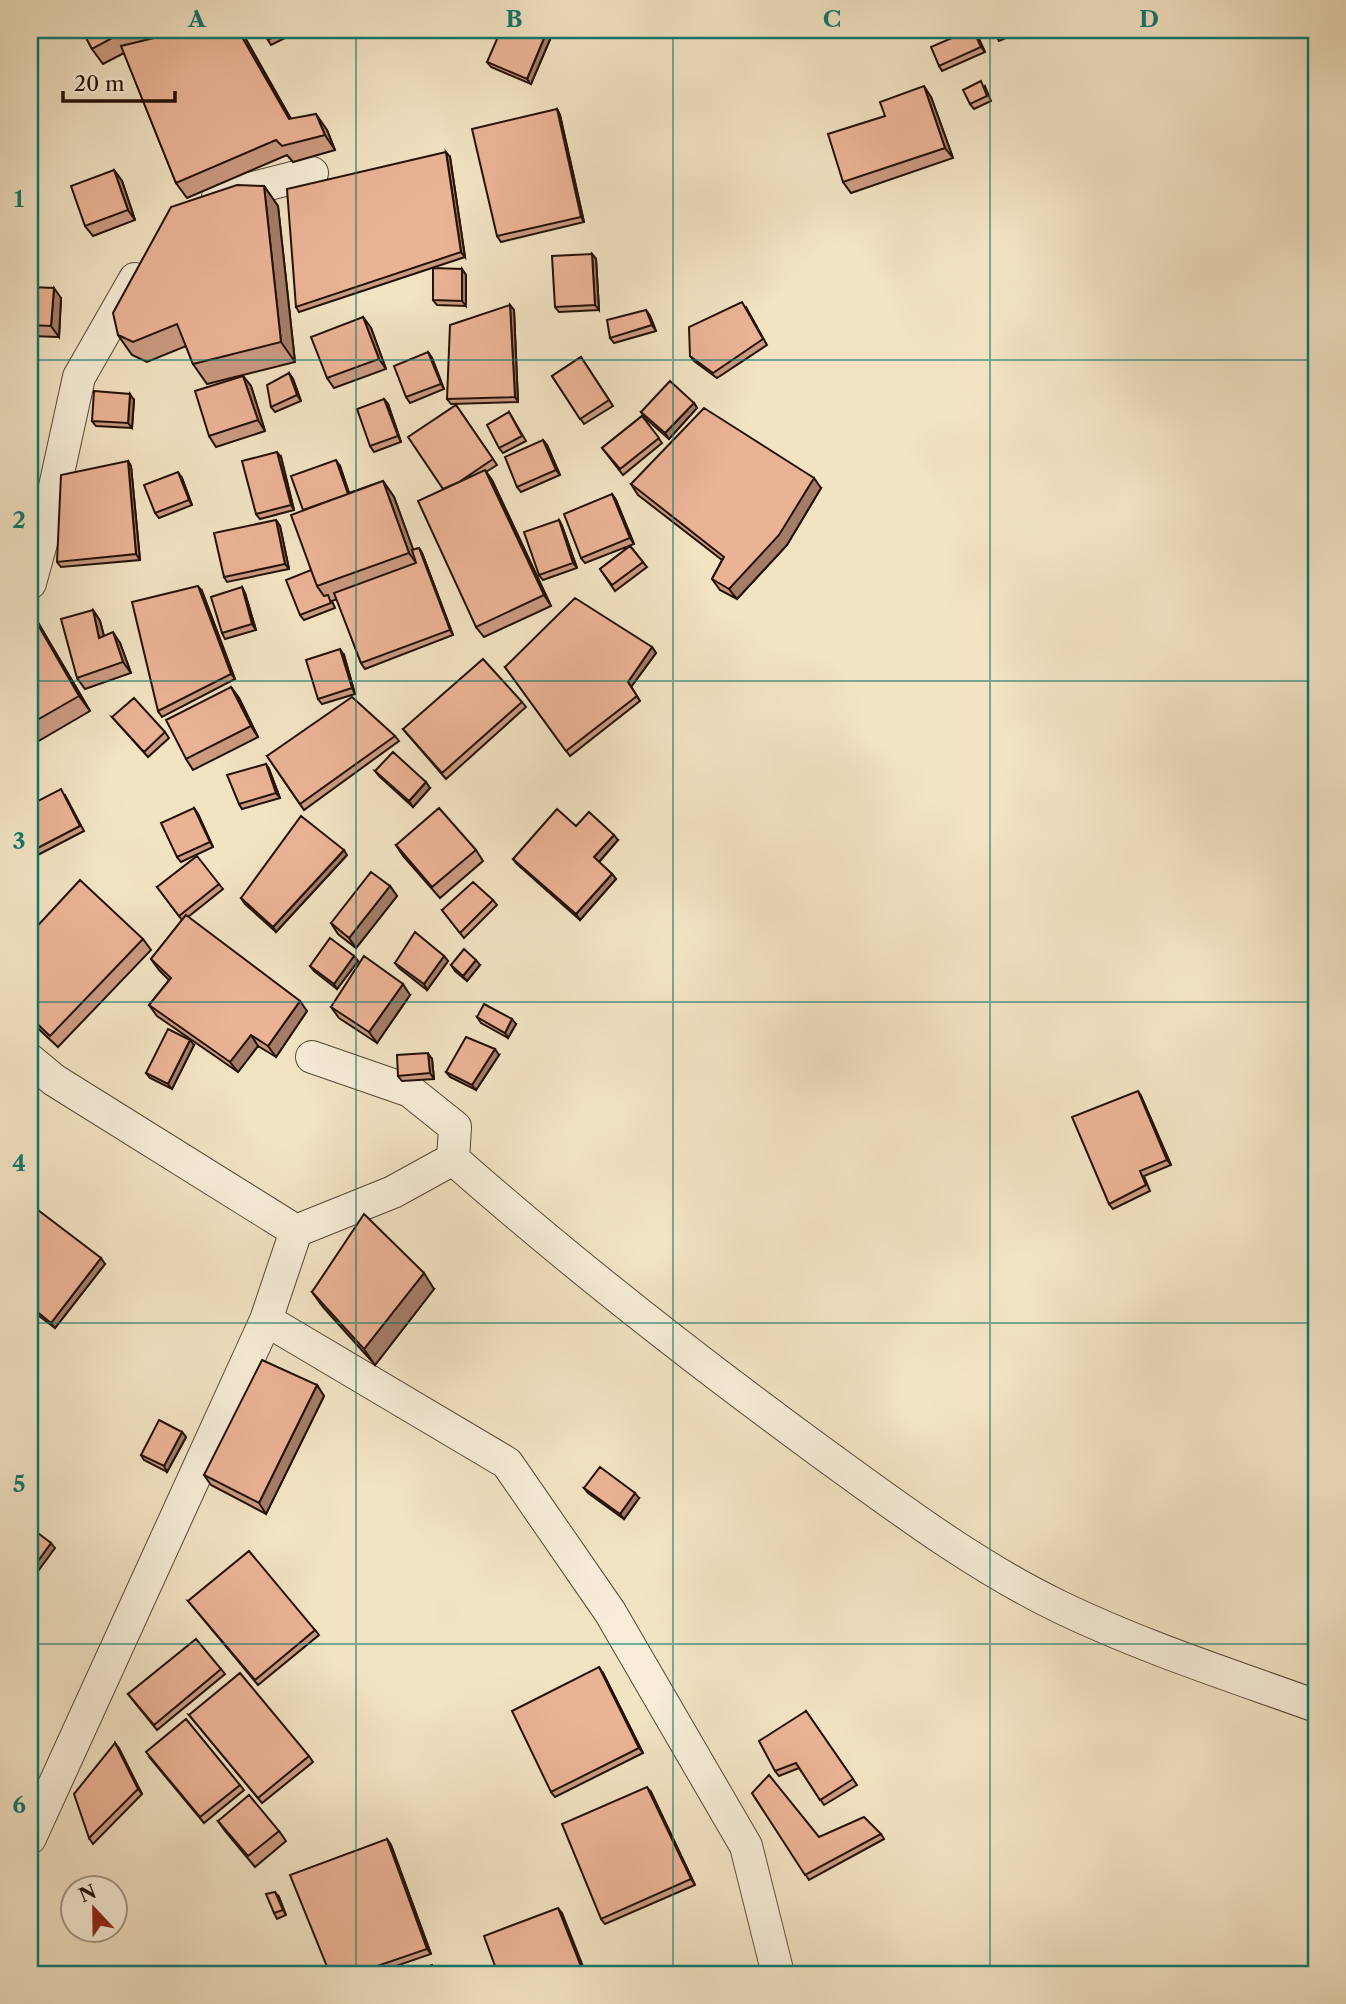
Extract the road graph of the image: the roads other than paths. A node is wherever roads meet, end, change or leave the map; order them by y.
1 (312, 173) dead end
2 (188, 205) edge
3 (148, 257) edge
4 (30, 583) edge
5 (312, 1057) dead end
6 (30, 1060) edge
7 (453, 1159) junction
8 (296, 1231) junction
9 (266, 1320) junction
10 (1316, 1706) edge
11 (30, 1838) edge
12 (778, 1974) edge

1 - 2 street
3 - 4 street
5 - 7 street
6 - 8 street
7 - 8 street
7 - 10 street
8 - 9 street
9 - 11 street
9 - 12 street

